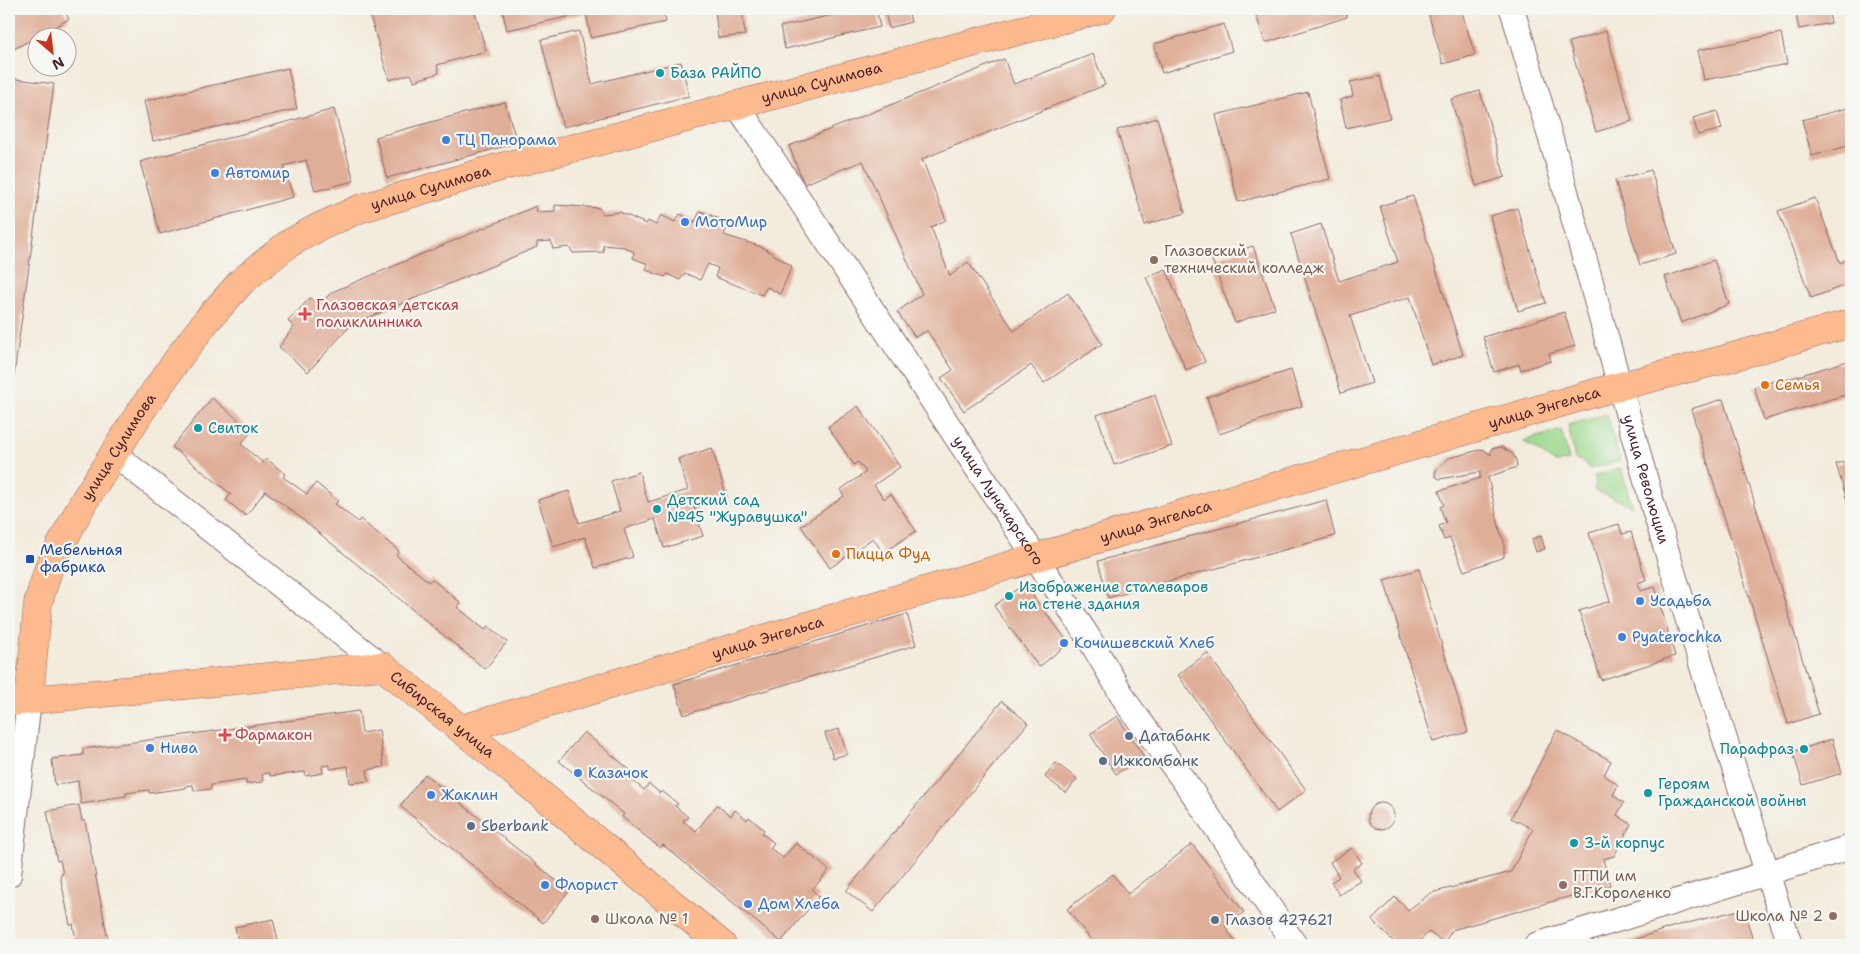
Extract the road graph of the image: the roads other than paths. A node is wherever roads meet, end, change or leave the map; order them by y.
1 (1102, 9) edge
2 (1512, 9) edge
3 (737, 105) junction
4 (1851, 323) edge
5 (1620, 388) junction
6 (113, 453) junction
7 (1035, 557) junction
8 (382, 666) junction
9 (19, 701) edge
10 (462, 729) junction
11 (1851, 847) edge
12 (1768, 872) junction
13 (9, 875) edge
14 (722, 945) edge
15 (1294, 945) edge
16 (1536, 945) edge
17 (1790, 945) edge

1 - 3 main road, улица Сулимова
2 - 5 street, улица Революции
3 - 6 main road, улица Сулимова
3 - 7 street, улица Луначарского
4 - 5 main road, улица Энгельса
5 - 7 main road, улица Энгельса
5 - 12 street, улица Революции
6 - 8 street
6 - 9 main road, улица Сулимова
7 - 10 main road, улица Энгельса
7 - 15 street, улица Луначарского
8 - 9 main road, Сибирская улица
8 - 10 main road, Сибирская улица
9 - 13 street
10 - 14 main road, Сибирская улица
11 - 12 street
12 - 16 street
12 - 17 street, улица Революции

